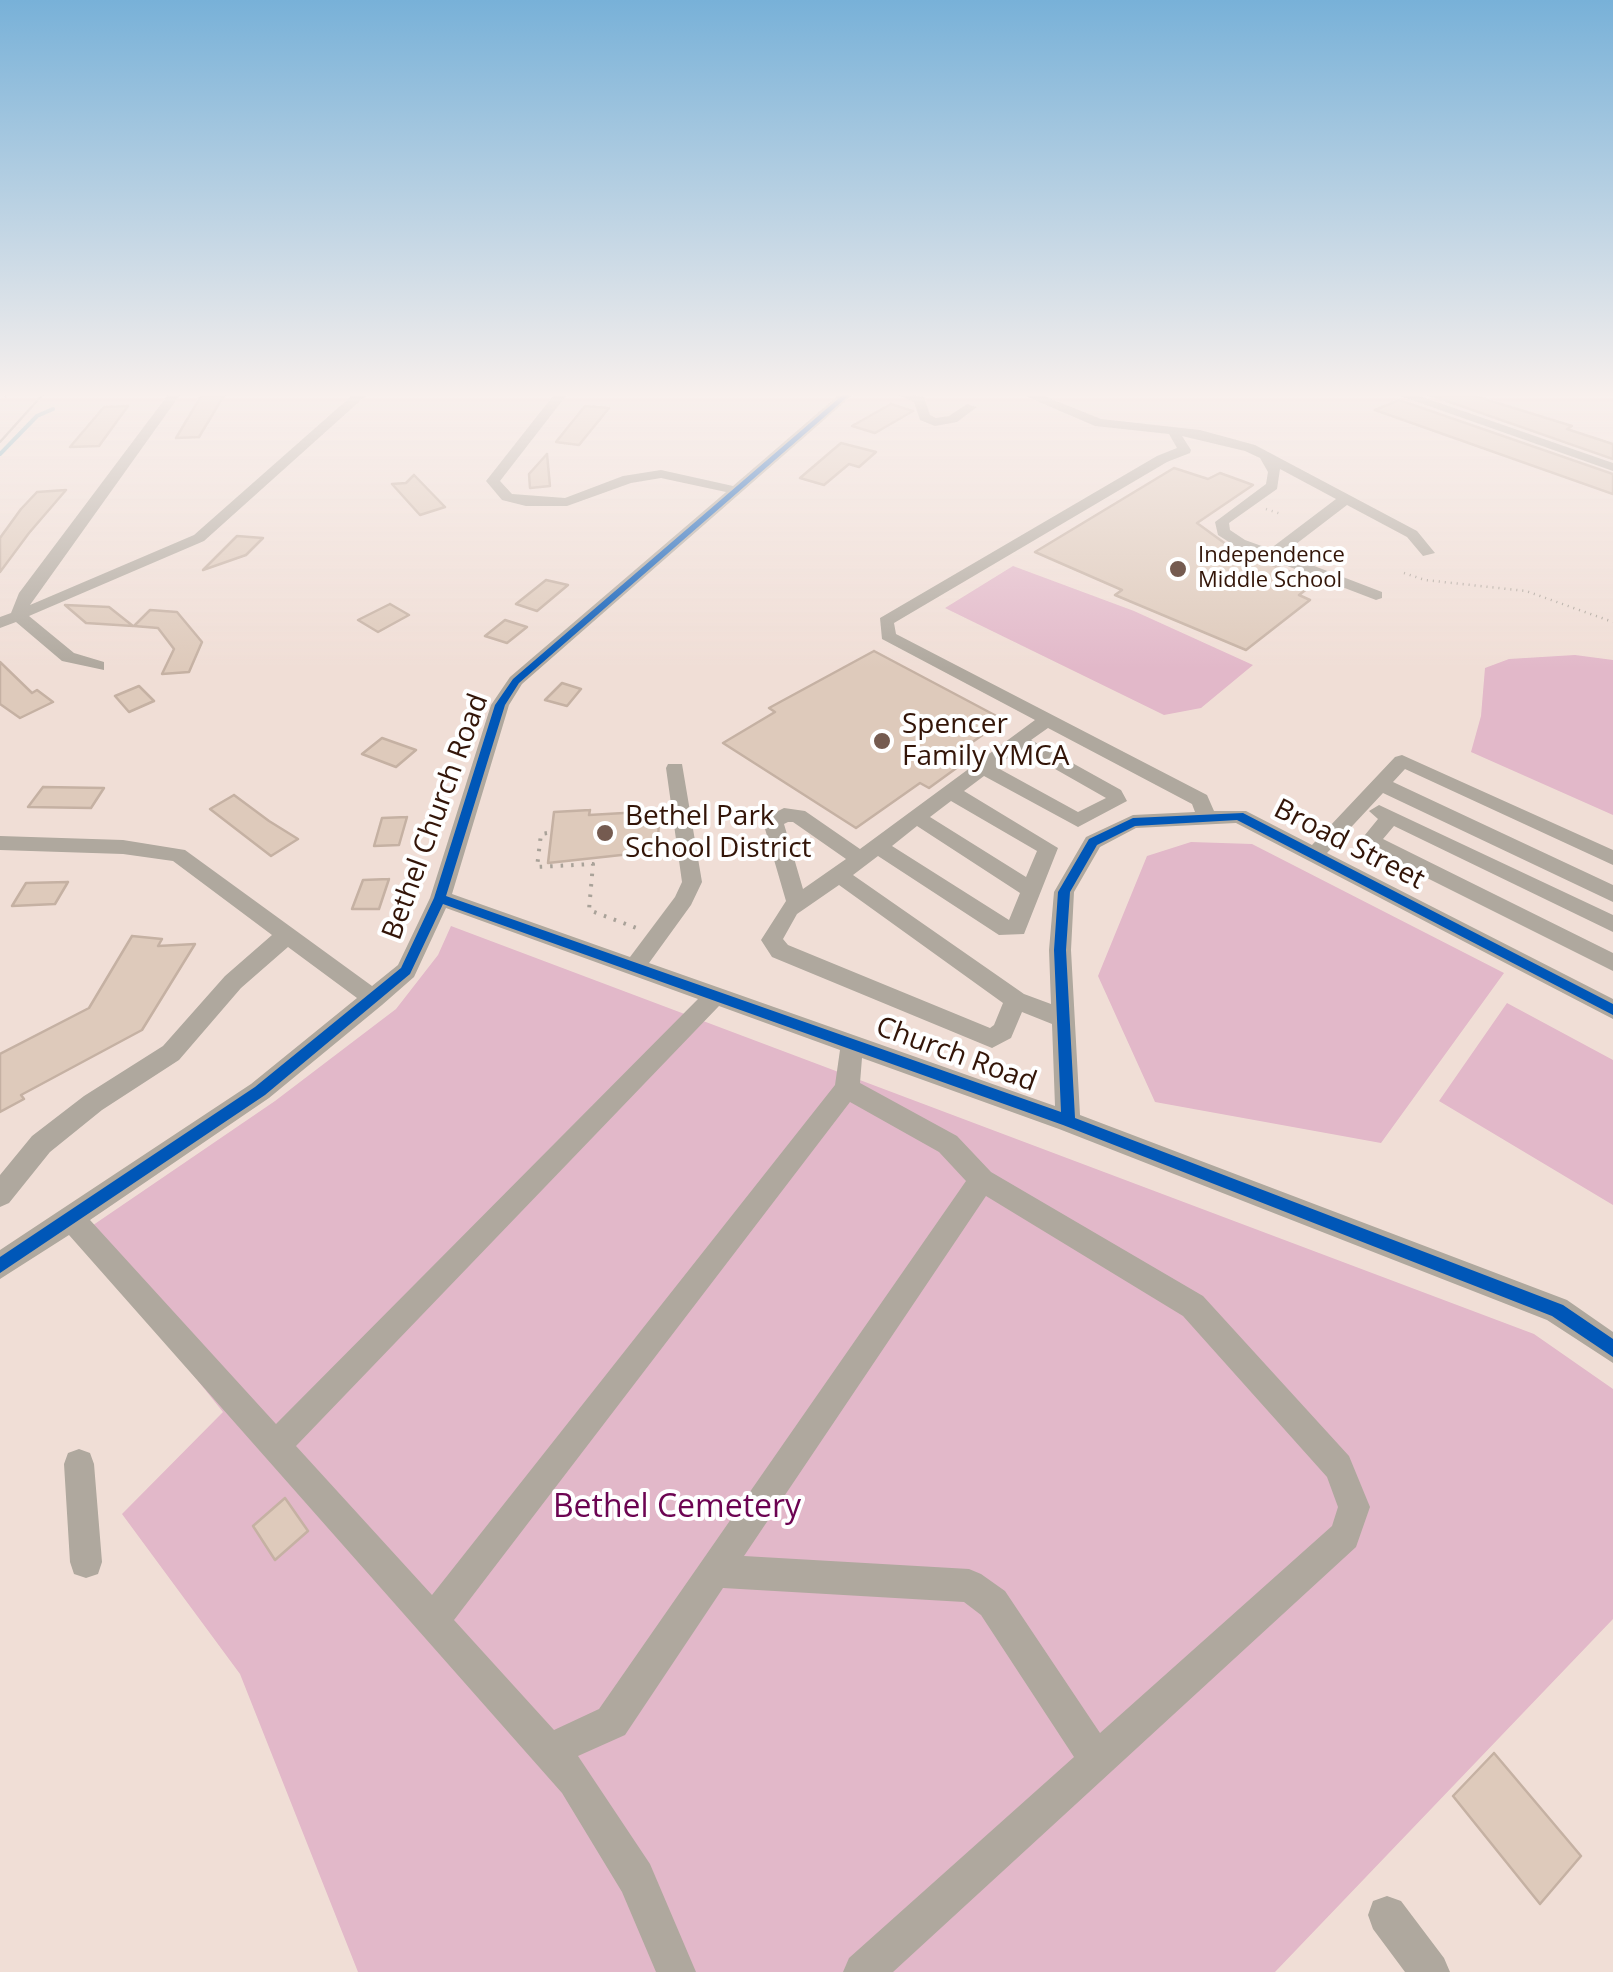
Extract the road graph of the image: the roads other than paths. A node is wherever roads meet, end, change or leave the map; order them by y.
1 (108, 484) edge
2 (260, 484) edge
3 (495, 484) edge
4 (615, 484) edge
5 (707, 484) edge
6 (741, 484) edge
7 (1119, 484) edge
8 (1272, 484) edge
9 (1319, 484) edge
10 (734, 490) junction
11 (1348, 498) junction
12 (1428, 553) dead end
13 (1272, 555) junction
14 (1376, 595) dead end
15 (18, 615) junction
16 (0, 623) edge
17 (98, 666) dead end
18 (1048, 719) junction
19 (1018, 741) junction
20 (675, 768) dead end
21 (982, 768) junction
22 (1380, 784) junction
23 (950, 792) junction
24 (1362, 803) junction
25 (917, 817) junction
26 (1391, 817) junction
27 (1207, 818) junction
28 (0, 843) edge
29 (869, 853) junction
30 (1314, 855) junction
31 (1613, 858) edge
32 (839, 875) junction
33 (1029, 888) junction
34 (1613, 894) edge
35 (440, 898) junction
36 (797, 903) junction
37 (1613, 924) edge
38 (286, 935) junction
39 (1613, 962) edge
40 (634, 967) junction
41 (715, 996) junction
42 (374, 999) junction
43 (1016, 1000) junction
44 (1613, 1010) edge
45 (1063, 1019) junction
46 (852, 1044) junction
47 (847, 1088) junction
48 (1068, 1121) junction
49 (982, 1180) junction
50 (0, 1195) edge
51 (72, 1219) junction
52 (0, 1266) edge
53 (1613, 1349) edge
54 (276, 1446) junction
55 (78, 1464) dead end
56 (86, 1562) dead end
57 (718, 1571) junction
58 (432, 1622) junction
59 (548, 1752) junction
60 (1097, 1760) junction
61 (1388, 1915) dead end
62 (676, 1972) edge
63 (863, 1972) edge
64 (1430, 1972) edge

1 - 15 street
2 - 15 street
3 - 4 street
5 - 10 street
6 - 10 street, Bethel Church Road
7 - 18 street
8 - 13 street
9 - 11 street
10 - 35 street, Bethel Church Road
11 - 12 street
11 - 13 street
13 - 14 street
15 - 16 street
15 - 17 street
18 - 19 street
18 - 27 street
19 - 21 street
19 - 21 street
20 - 40 street
21 - 23 street
22 - 24 street
22 - 31 street
22 - 34 street
23 - 25 street
23 - 33 street
24 - 26 street
24 - 30 street
25 - 29 street
25 - 33 street
26 - 37 street
26 - 39 street
27 - 30 street, Broad Street
27 - 45 street, Broad Street
28 - 38 street
29 - 32 street
29 - 33 street
29 - 36 street
30 - 44 street, Broad Street
32 - 36 street
32 - 43 street
35 - 40 street, Church Road
35 - 42 street, Bethel Church Road
36 - 43 street
38 - 42 street
38 - 50 street
40 - 41 street, Church Road
41 - 46 street, Church Road
41 - 54 street
42 - 51 street, Bethel Church Road
43 - 45 street
45 - 48 street, Broad Street
46 - 47 street
46 - 48 street, Church Road
47 - 49 street
47 - 58 street
48 - 53 street, Church Road
49 - 57 street
49 - 60 street
51 - 52 street, Bethel Church Road
51 - 54 street
54 - 58 street
55 - 56 street
57 - 59 street
57 - 60 street
58 - 59 street
59 - 62 street
60 - 63 street
61 - 64 street

